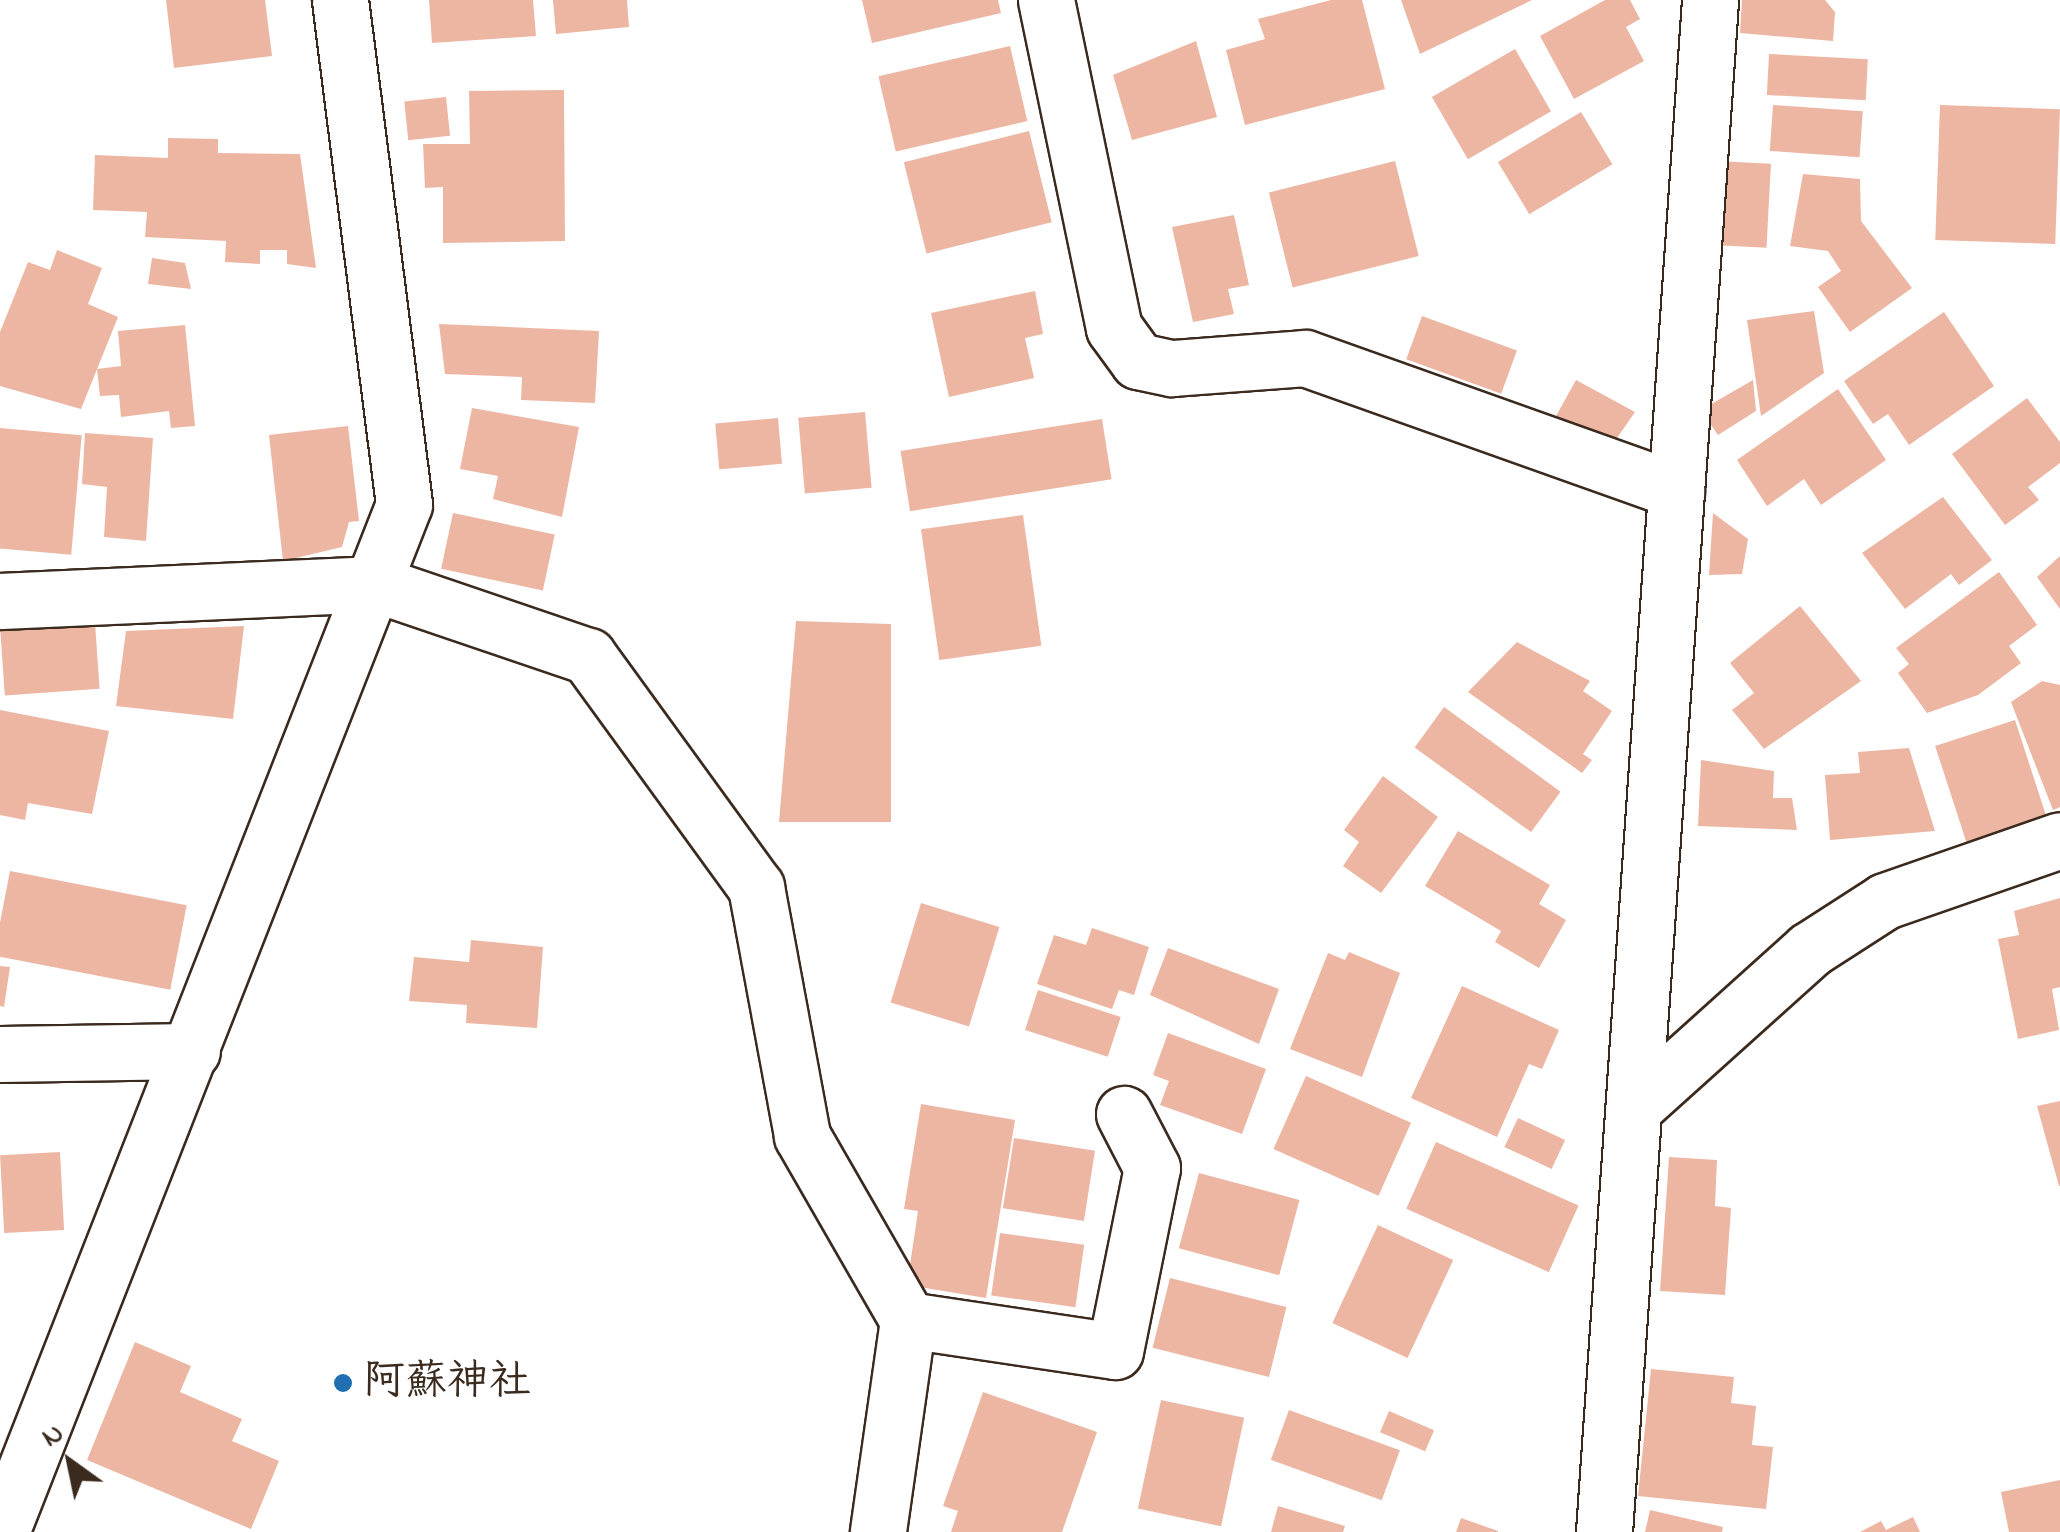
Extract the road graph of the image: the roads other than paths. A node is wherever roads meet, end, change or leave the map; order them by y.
1 (340, 0) edge
2 (1046, 0) edge
3 (1710, 0) edge
4 (1676, 490) junction
5 (376, 584) junction
6 (0, 601) edge
7 (2060, 840) edge
8 (192, 1051) junction
9 (0, 1054) edge
10 (1636, 1106) junction
11 (1124, 1114) dead end
12 (908, 1320) junction
13 (2, 1532) edge
14 (878, 1532) edge
15 (1604, 1532) edge

1 - 5 street
2 - 4 street
3 - 4 street
4 - 10 street
5 - 6 street
5 - 8 street
5 - 12 street
7 - 10 street
8 - 9 street
8 - 13 street
10 - 15 street
11 - 12 street
12 - 14 street

